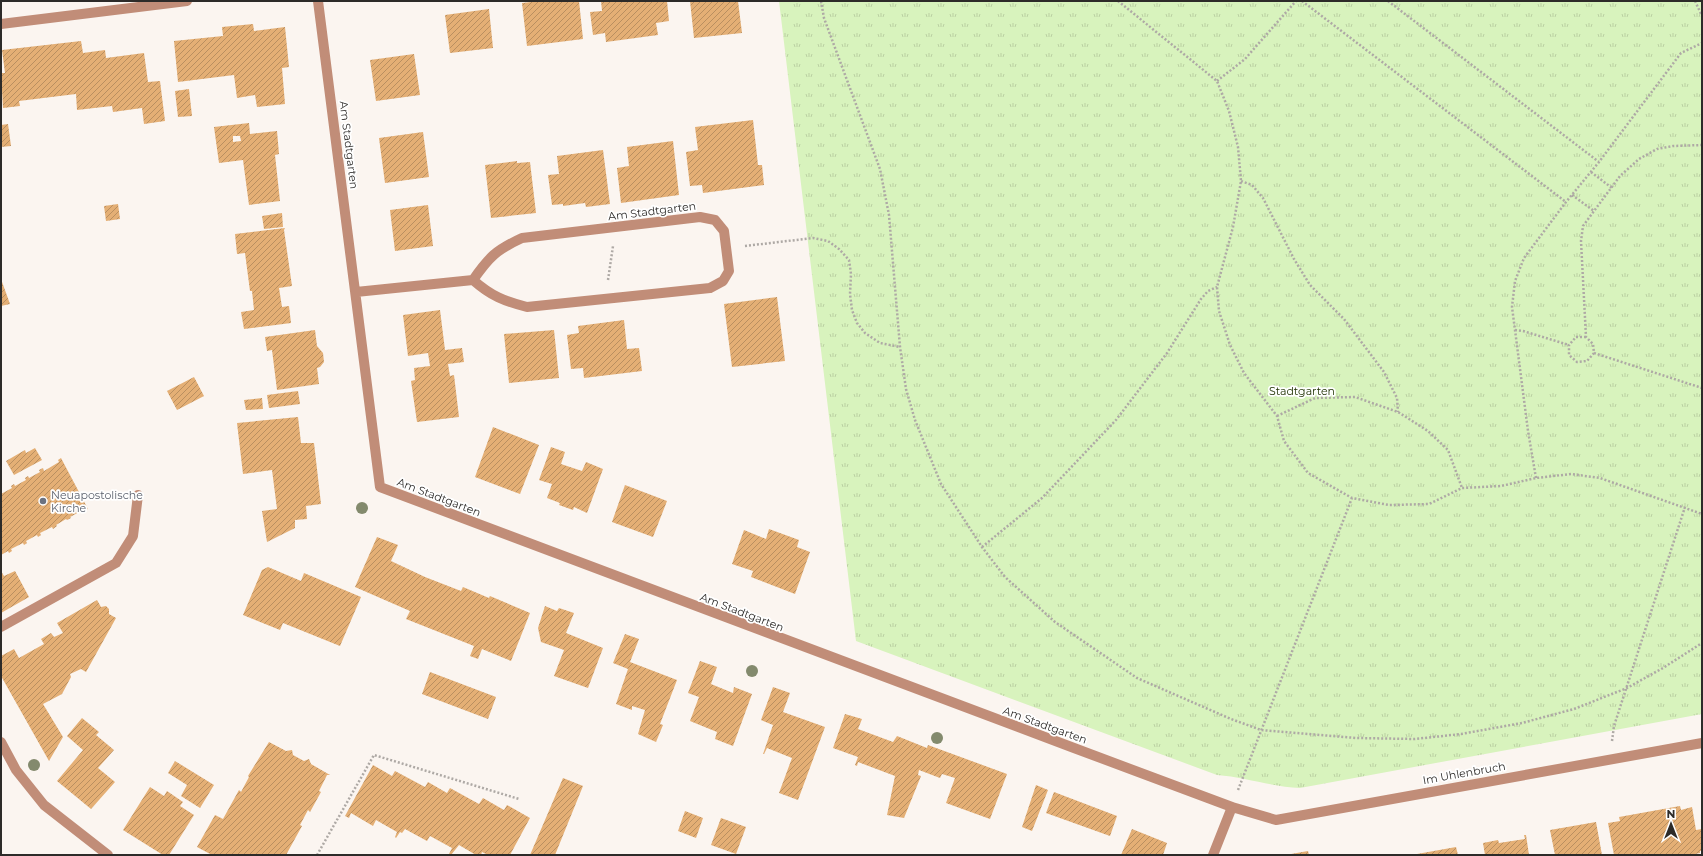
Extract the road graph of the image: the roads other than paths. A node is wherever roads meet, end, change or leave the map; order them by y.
1 (187, 1) edge
2 (318, 1) edge
3 (1, 24) edge
4 (473, 280) junction
5 (356, 292) junction
6 (138, 495) dead end
7 (1, 627) edge
8 (1, 742) edge
9 (1702, 743) edge
10 (1232, 807) junction
11 (108, 855) edge
12 (1213, 855) edge

1 - 3 street
2 - 5 street, Am Stadtgarten
4 - 4 street, Am Stadtgarten
4 - 5 street
5 - 10 street, Am Stadtgarten
6 - 7 street
8 - 11 street
9 - 10 street, Im Uhlenbruch
10 - 12 street

